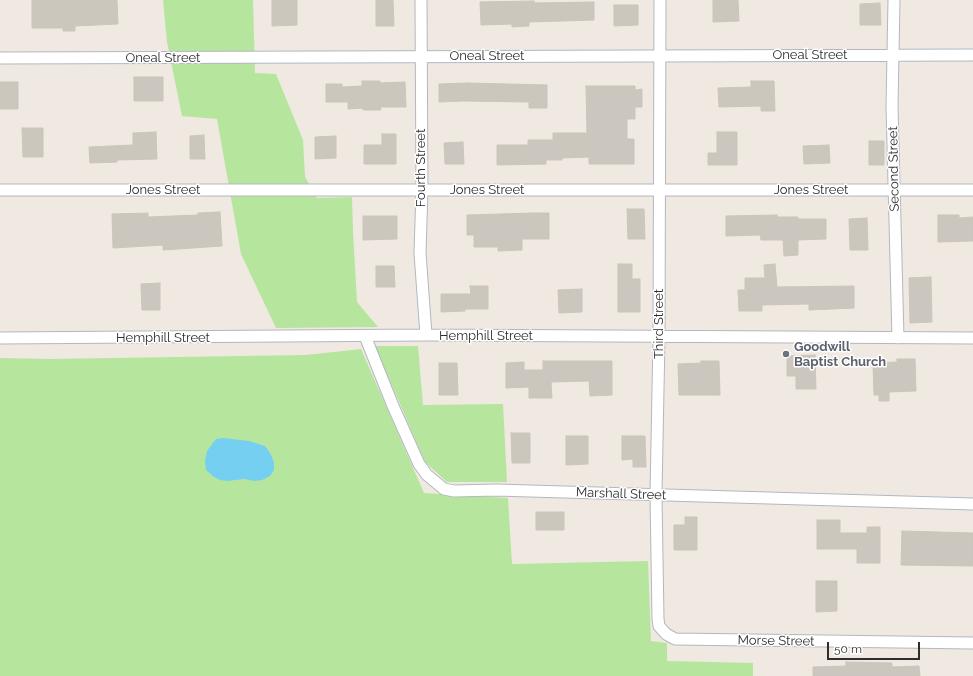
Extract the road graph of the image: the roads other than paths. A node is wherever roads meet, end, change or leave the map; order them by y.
1 (421, 0) edge
2 (660, 0) edge
3 (894, 0) edge
4 (659, 55) junction
5 (893, 55) junction
6 (973, 55) edge
7 (420, 57) junction
8 (0, 58) edge
9 (0, 190) edge
10 (422, 190) junction
11 (659, 190) junction
12 (895, 190) junction
13 (973, 190) edge
14 (426, 335) junction
15 (365, 336) junction
16 (659, 337) junction
17 (0, 338) edge
18 (898, 338) junction
19 (973, 338) edge
20 (656, 495) junction
21 (973, 504) edge
22 (675, 639) joint
23 (973, 643) edge

1 - 7 street, Fourth Street
2 - 4 street, Third Street
3 - 5 street, Second Street
4 - 5 street, Oneal Street
4 - 7 street, Oneal Street
4 - 11 street, Third Street
5 - 6 street, Oneal Street
5 - 12 street, Second Street
7 - 8 street, Oneal Street
7 - 10 street, Fourth Street
9 - 10 street, Jones Street
10 - 11 street, Jones Street
10 - 14 street, Fourth Street
11 - 12 street, Jones Street
11 - 16 street, Third Street
12 - 13 street, Jones Street
12 - 18 street, Second Street
14 - 15 street, Hemphill Street
14 - 16 street, Hemphill Street
15 - 17 street, Hemphill Street
15 - 20 street, Marshall Street
16 - 18 street, Hemphill Street
16 - 20 street, Third Street
18 - 19 street, Hemphill Street
20 - 21 street, Marshall Street
20 - 22 street, Third Street
22 - 23 street, Morse Street

